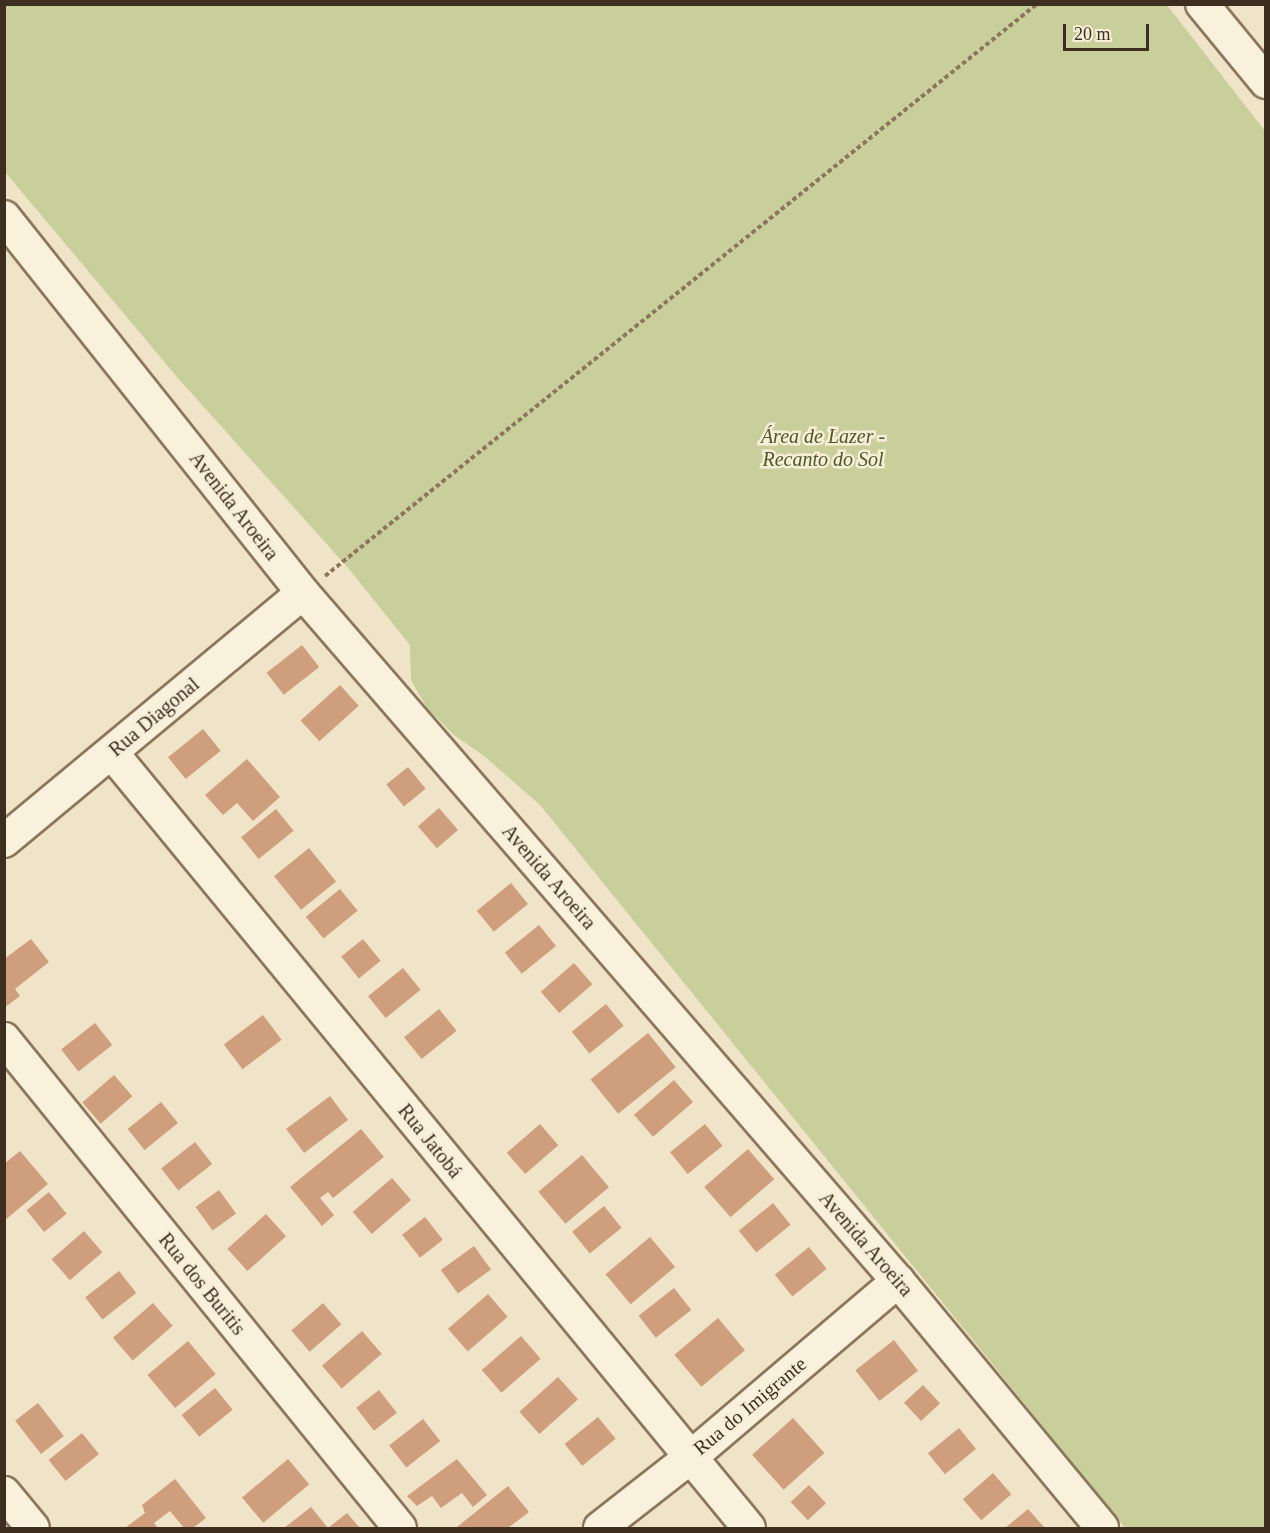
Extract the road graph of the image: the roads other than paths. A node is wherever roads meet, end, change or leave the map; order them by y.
1 (1202, 4) edge
2 (1266, 82) edge
3 (4, 217) edge
4 (303, 593) junction
5 (112, 753) junction
6 (4, 841) edge
7 (4, 1039) edge
8 (898, 1281) junction
9 (691, 1457) junction
10 (4, 1492) edge
11 (33, 1528) edge
12 (400, 1528) edge
13 (600, 1528) edge
14 (749, 1528) edge
15 (1102, 1528) edge

1 - 2 street
3 - 4 street, Avenida Aroeira
4 - 5 street, Rua Diagonal
4 - 8 street, Avenida Aroeira
5 - 6 street, Rua Diagonal
5 - 9 street, Rua Jatobá
7 - 12 street, Rua dos Buritis
8 - 9 street, Rua do Imigrante
8 - 15 street, Avenida Aroeira
9 - 13 street, Rua do Imigrante
9 - 14 street, Rua Jatobá
10 - 11 street

